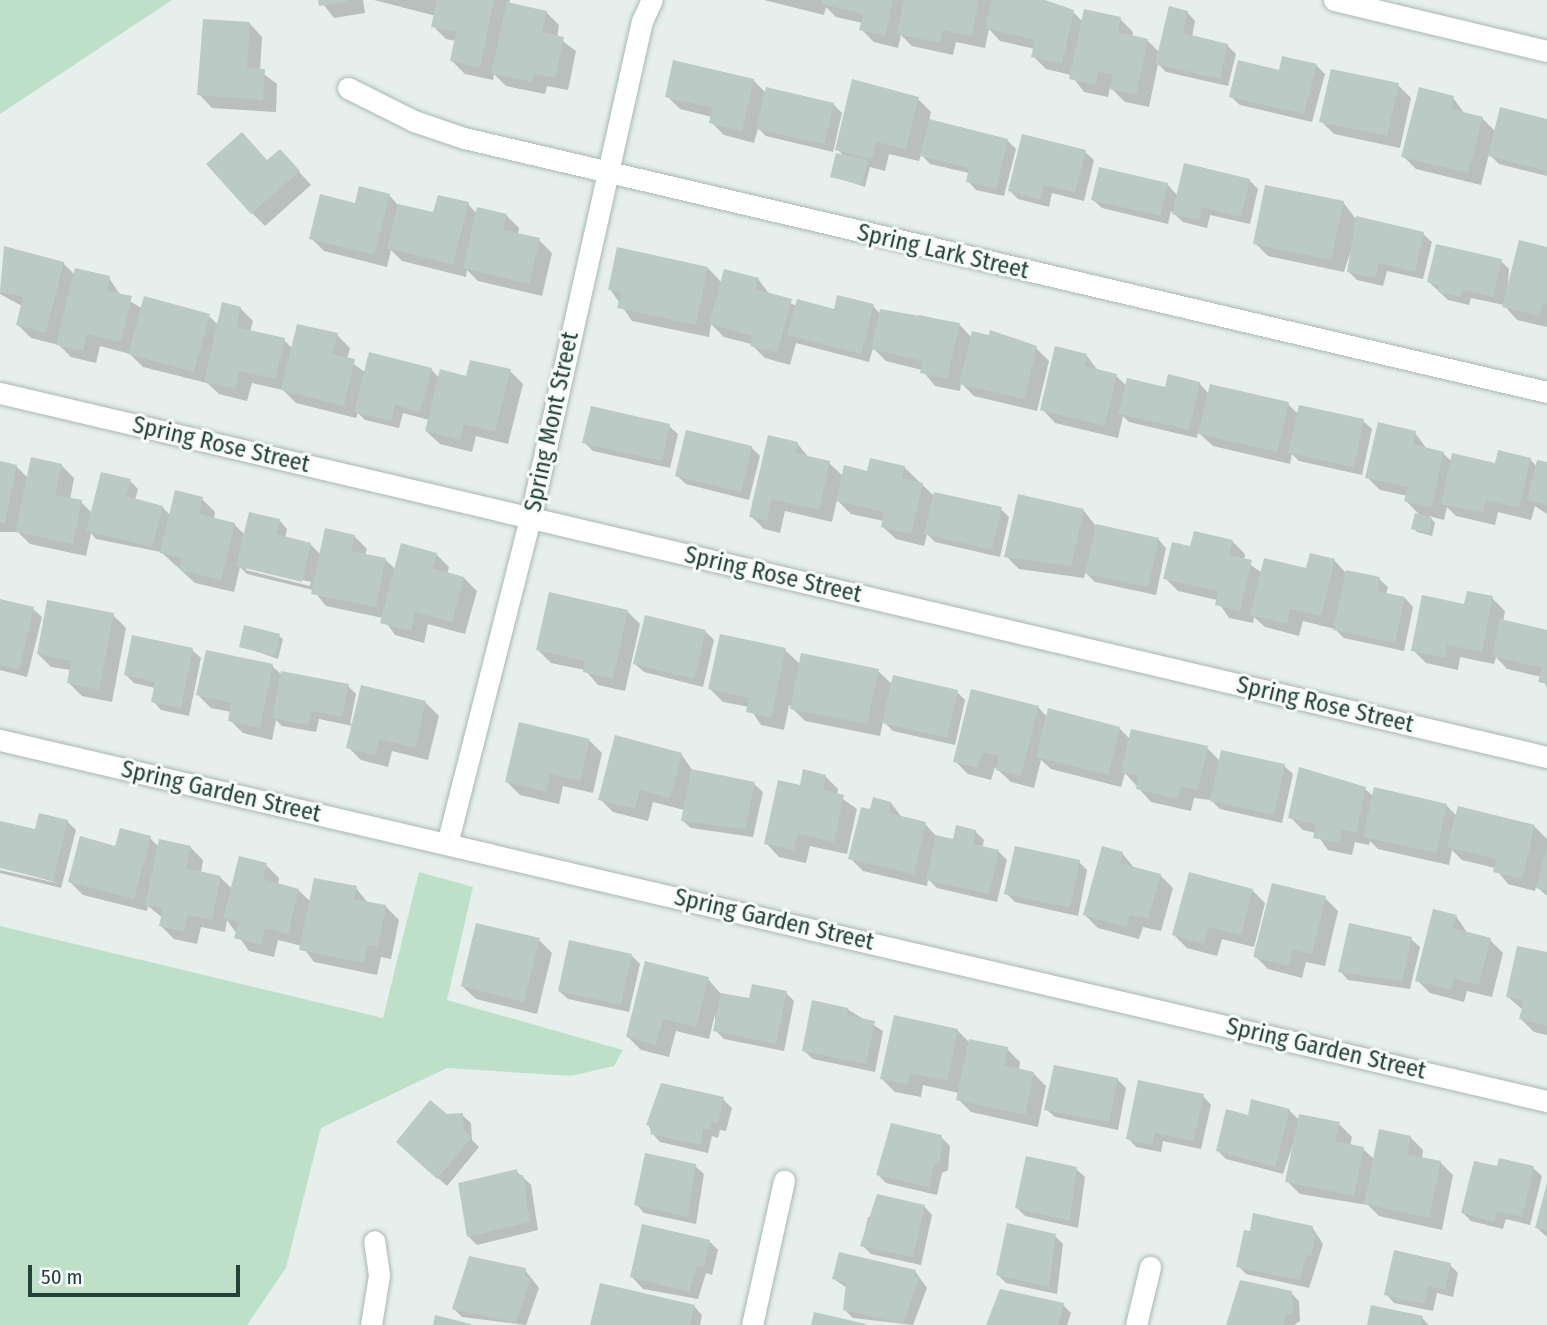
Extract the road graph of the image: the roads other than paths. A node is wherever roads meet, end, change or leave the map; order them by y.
1 (652, 0) edge
2 (1334, 0) edge
3 (1547, 51) edge
4 (348, 88) dead end
5 (607, 174) junction
6 (1547, 392) edge
7 (0, 393) edge
8 (530, 519) junction
9 (0, 740) edge
10 (1547, 757) edge
11 (447, 844) junction
12 (1547, 1101) edge
13 (784, 1181) dead end
14 (374, 1241) dead end
15 (1150, 1267) dead end
16 (371, 1325) edge
17 (752, 1325) edge
18 (1136, 1325) edge

1 - 5 street, Spring Mont Street
2 - 3 street
4 - 5 street, Spring Lark Street
5 - 6 street, Spring Lark Street
5 - 8 street, Spring Mont Street
7 - 8 street, Spring Rose Street
8 - 10 street, Spring Rose Street
8 - 11 street, Spring Mont Street
9 - 11 street, Spring Garden Street
11 - 12 street, Spring Garden Street
13 - 17 street
14 - 16 street
15 - 18 street

